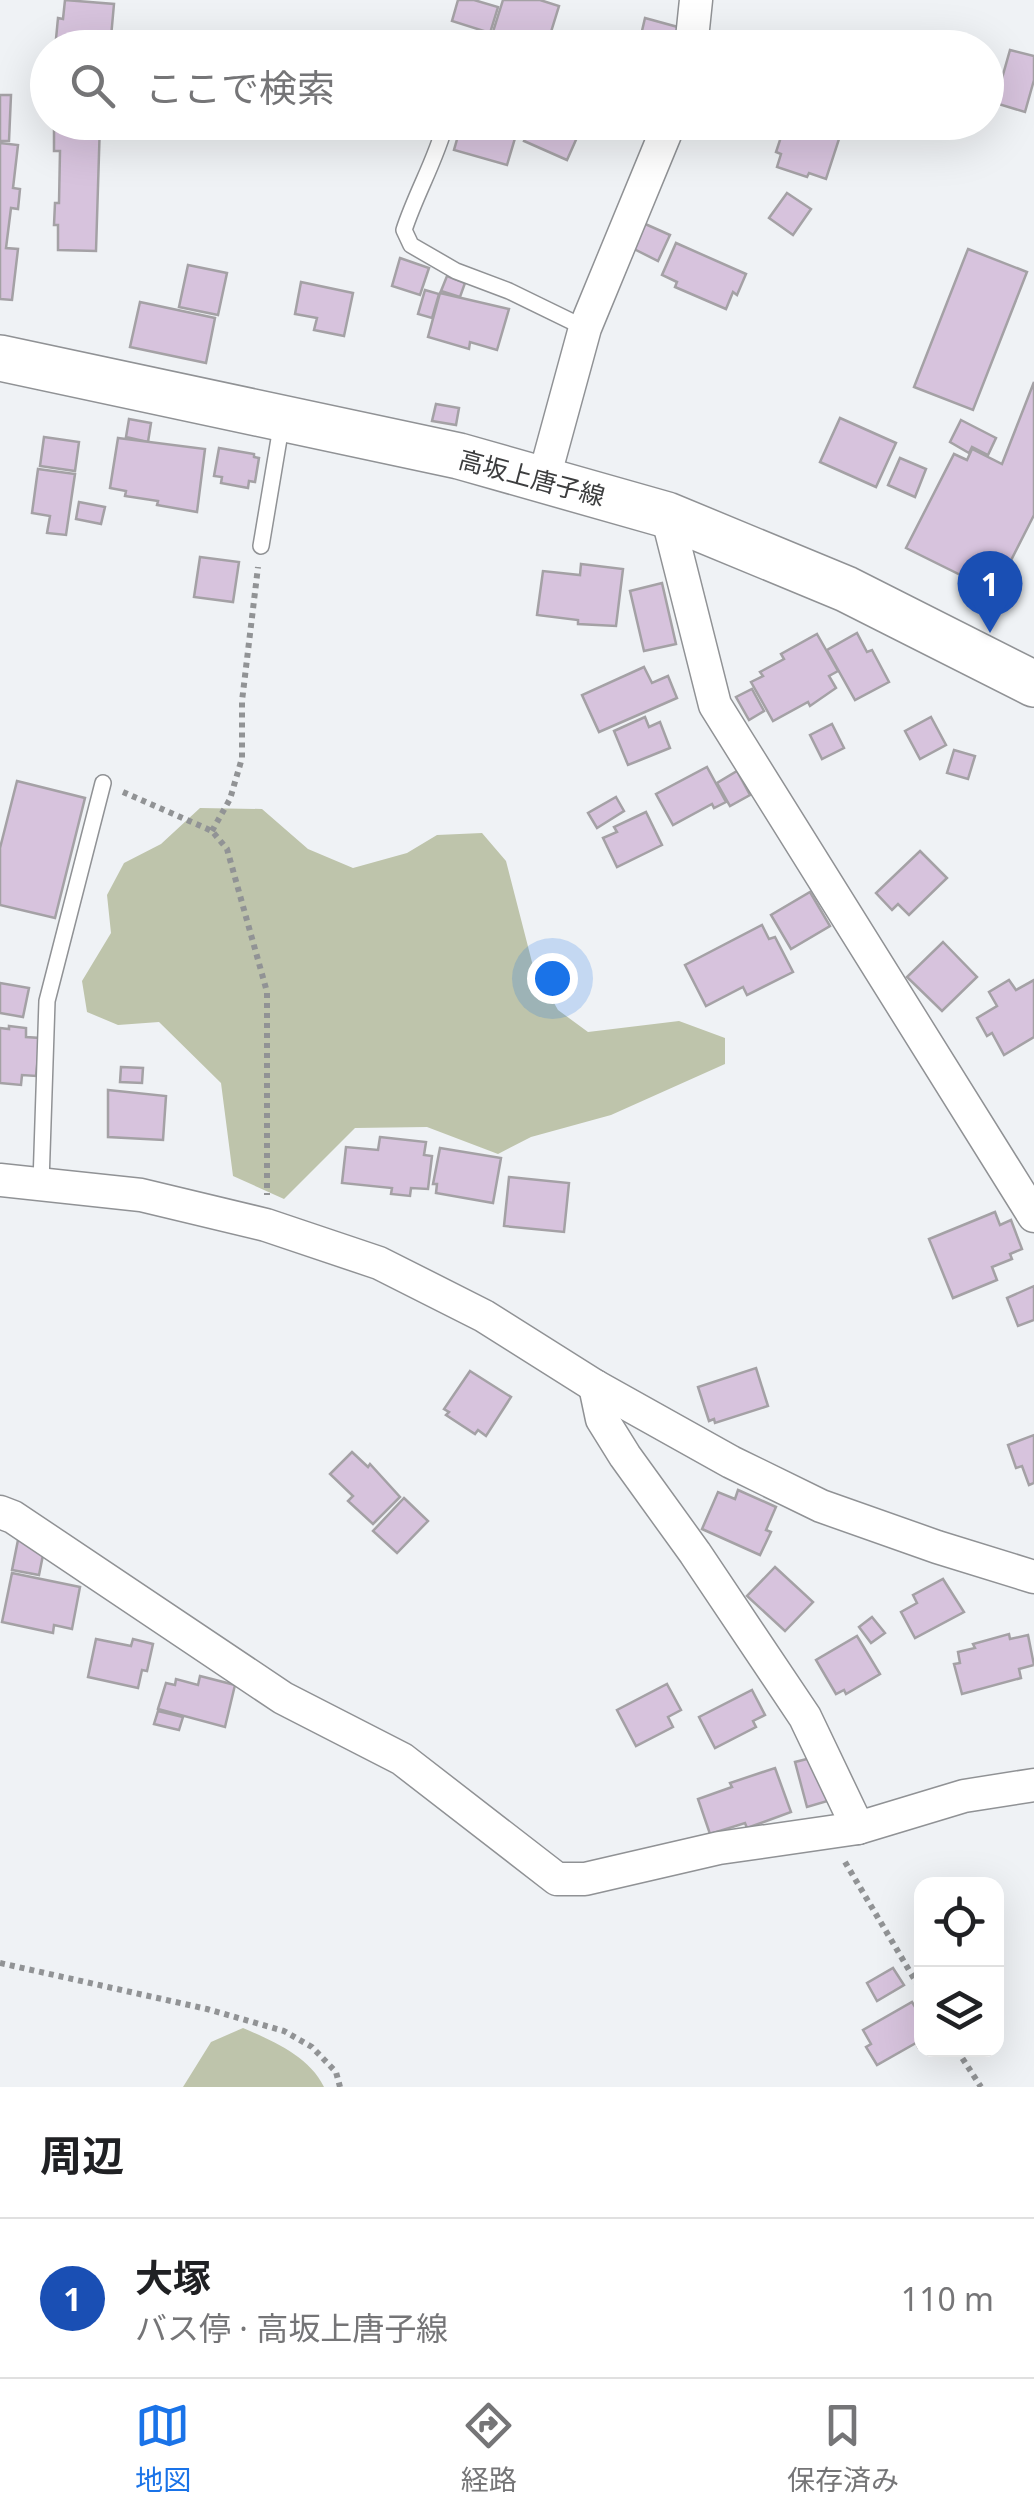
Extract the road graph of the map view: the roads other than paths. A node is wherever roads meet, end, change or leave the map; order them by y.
1 (696, 0) edge
2 (694, 30) edge
3 (440, 140) edge
4 (662, 140) edge
5 (584, 328) junction
6 (0, 358) edge
7 (283, 417) junction
8 (544, 478) junction
9 (667, 515) junction
10 (261, 546) road end
11 (1034, 684) edge
12 (103, 784) road end
13 (0, 1180) edge
14 (41, 1183) junction
15 (1034, 1216) edge
16 (595, 1386) junction
17 (0, 1512) edge
18 (1034, 1576) edge
19 (1034, 1785) edge
20 (843, 1831) junction

1 - 2 street
3 - 5 lane
4 - 5 street
5 - 8 street
6 - 7 main road, 高坂上唐子線
7 - 8 main road, 高坂上唐子線
7 - 10 lane
8 - 9 main road, 高坂上唐子線
9 - 11 main road, 高坂上唐子線
9 - 15 street
12 - 14 lane
13 - 14 street
14 - 16 street
16 - 18 street
16 - 20 street
17 - 20 street
19 - 20 street

